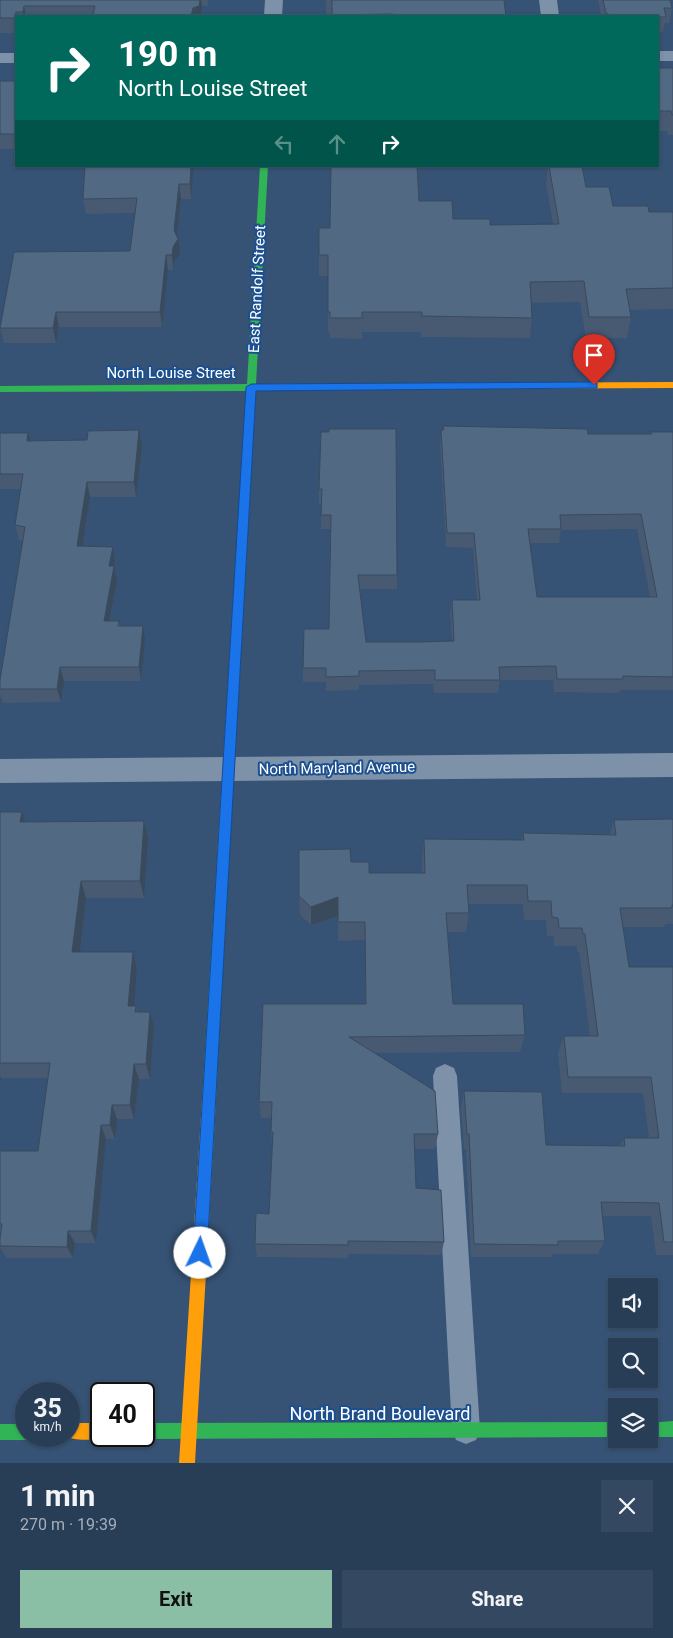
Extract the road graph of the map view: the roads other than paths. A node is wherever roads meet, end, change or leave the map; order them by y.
1 (274, 0) edge
2 (548, 0) edge
3 (273, 15) edge
4 (550, 15) edge
5 (659, 56) edge
6 (673, 56) edge
7 (0, 58) edge
8 (15, 58) edge
9 (264, 167) edge
10 (673, 385) edge
11 (251, 387) junction
12 (0, 389) edge
13 (673, 765) edge
14 (229, 769) junction
15 (0, 771) edge
16 (445, 1076) dead end
17 (466, 1430) junction
18 (608, 1430) edge
19 (658, 1430) edge
20 (673, 1430) edge
21 (155, 1431) edge
22 (189, 1431) junction
23 (0, 1432) edge
24 (15, 1432) edge
25 (187, 1463) edge

1 - 3 street
2 - 4 street
5 - 6 street
7 - 8 street
9 - 11 street, East Randolf Street
10 - 11 street, North Louise Street
11 - 12 street, North Louise Street
11 - 14 street, East Randolf Street
13 - 14 street, North Maryland Avenue
14 - 15 street, North Maryland Avenue
14 - 22 street, East Randolf Street
16 - 17 lane
17 - 18 street, North Brand Boulevard
17 - 22 street, North Brand Boulevard
19 - 20 street
21 - 22 street, North Brand Boulevard
22 - 25 street, East Randolf Street
23 - 24 street

